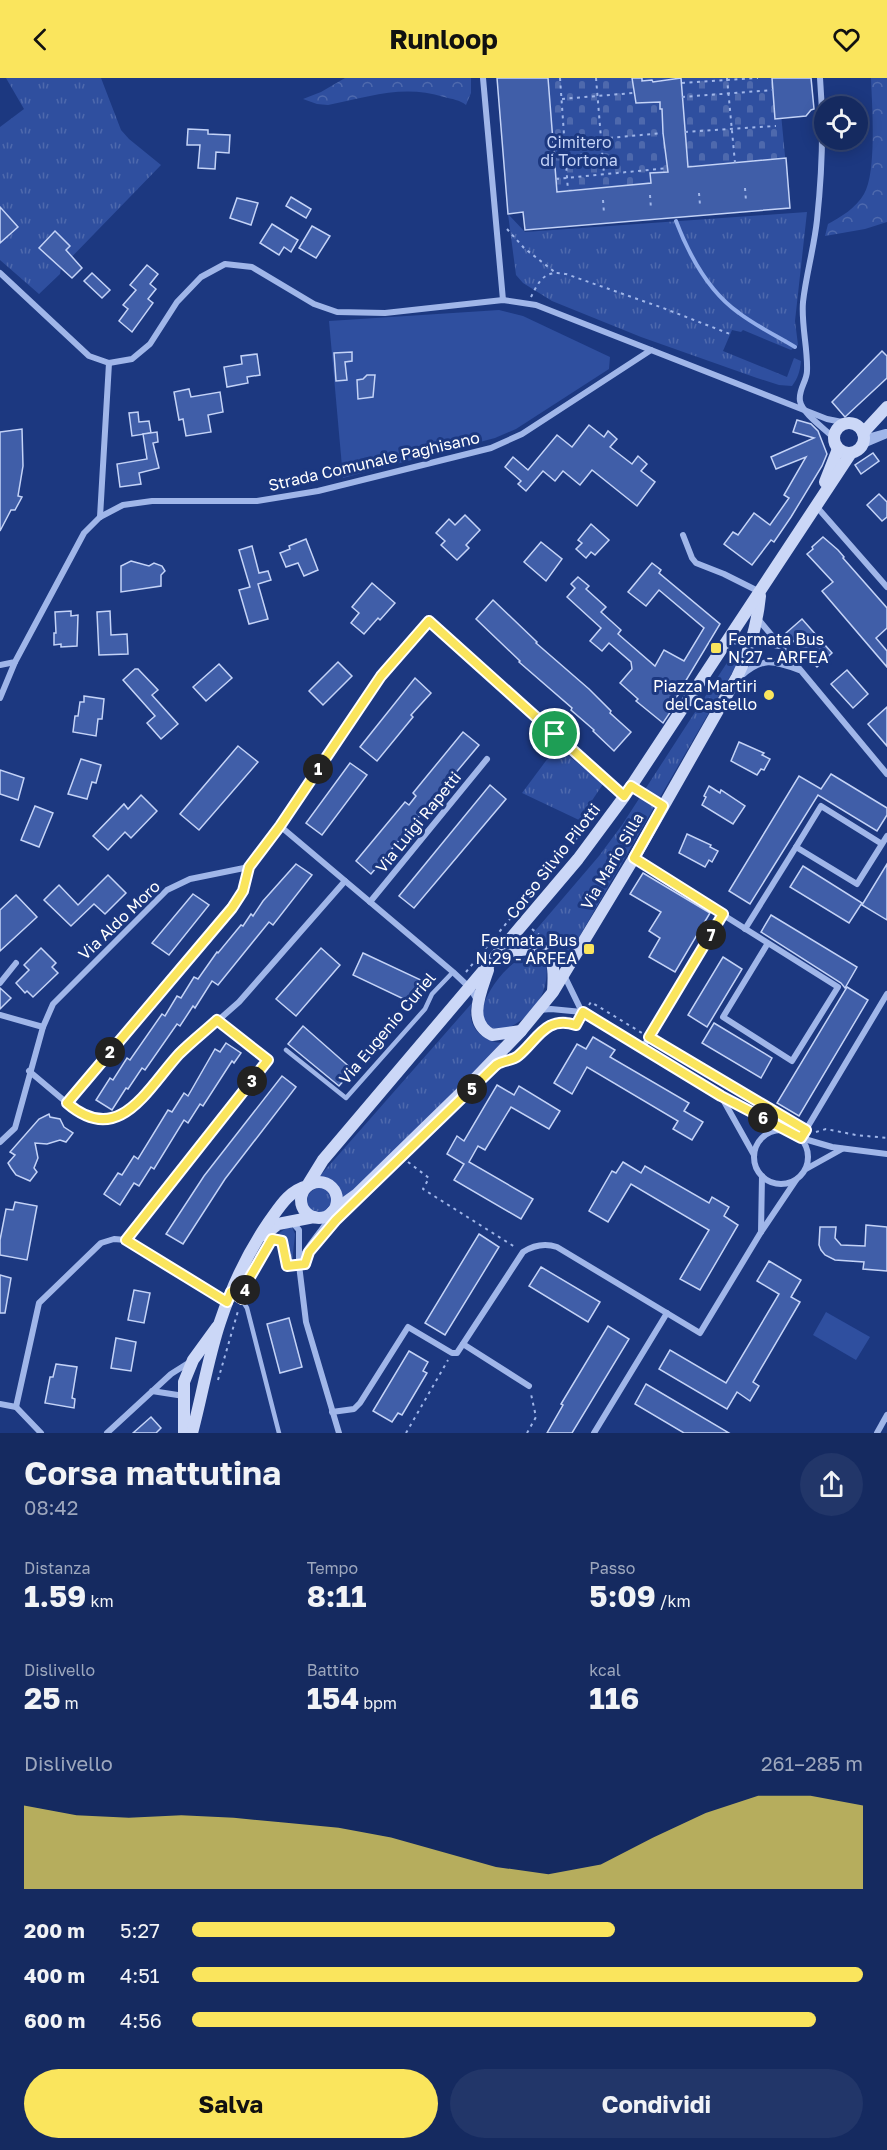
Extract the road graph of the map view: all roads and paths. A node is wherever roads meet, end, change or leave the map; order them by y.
1 (483, 78) edge
2 (560, 78) edge
3 (596, 78) edge
4 (758, 78) edge
5 (820, 78) edge
6 (727, 79) edge
7 (681, 84) dead end
8 (773, 90) dead end
9 (633, 93) dead end
10 (728, 94) junction
11 (597, 96) junction
12 (682, 97) dead end
13 (561, 99) junction
14 (776, 126) dead end
15 (733, 128) junction
16 (685, 132) dead end
17 (663, 133) dead end
18 (601, 138) junction
19 (565, 142) junction
20 (735, 163) dead end
21 (668, 168) dead end
22 (604, 174) junction
23 (556, 178) dead end
24 (567, 178) junction
25 (745, 188) dead end
26 (568, 191) dead end
27 (699, 193) dead end
28 (650, 195) dead end
29 (603, 200) dead end
30 (746, 201) dead end
31 (700, 205) dead end
32 (651, 209) dead end
33 (604, 213) dead end
34 (495, 217) junction
35 (0, 273) edge
36 (556, 273) junction
37 (503, 300) junction
38 (527, 303) junction
39 (730, 334) dead end
40 (651, 350) junction
41 (109, 363) junction
42 (887, 407) edge
43 (803, 409) junction
44 (887, 433) edge
45 (852, 438) junction
46 (816, 505) junction
47 (100, 517) junction
48 (683, 535) dead end
49 (887, 587) edge
50 (760, 592) junction
51 (757, 618) junction
52 (752, 640) junction
53 (727, 642) junction
54 (780, 646) junction
55 (15, 662) junction
56 (0, 665) edge
57 (799, 671) junction
58 (733, 684) junction
59 (0, 698) edge
60 (487, 759) dead end
61 (887, 774) edge
62 (628, 791) junction
63 (663, 806) junction
64 (280, 826) junction
65 (580, 835) dead end
66 (887, 836) edge
67 (882, 844) junction
68 (796, 848) junction
69 (634, 858) junction
70 (249, 867) junction
71 (345, 881) junction
72 (370, 902) junction
73 (723, 914) junction
74 (745, 929) junction
75 (768, 943) junction
76 (500, 953) junction
77 (16, 963) dead end
78 (489, 966) junction
79 (453, 972) junction
80 (564, 975) junction
81 (0, 983) edge
82 (466, 984) junction
83 (553, 992) junction
84 (887, 994) edge
85 (478, 1003) junction
86 (539, 1010) junction
87 (583, 1012) junction
88 (0, 1015) edge
89 (217, 1020) junction
90 (43, 1027) junction
91 (521, 1031) junction
92 (649, 1037) junction
93 (642, 1049) junction
94 (286, 1050) dead end
95 (508, 1059) dead end
96 (29, 1071) junction
97 (721, 1096) junction
98 (67, 1103) junction
99 (806, 1130) junction
100 (788, 1131) junction
101 (801, 1138) junction
102 (887, 1138) edge
103 (0, 1142) edge
104 (842, 1149) junction
105 (398, 1154) junction
106 (887, 1154) edge
107 (754, 1155) junction
108 (806, 1169) junction
109 (762, 1176) junction
110 (796, 1179) junction
111 (307, 1186) junction
112 (332, 1212) junction
113 (314, 1217) junction
114 (291, 1221) junction
115 (761, 1232) junction
116 (272, 1239) dead end
117 (126, 1240) junction
118 (256, 1241) junction
119 (523, 1252) junction
120 (298, 1265) junction
121 (233, 1298) junction
122 (666, 1313) junction
123 (219, 1324) junction
124 (463, 1344) junction
125 (452, 1353) junction
126 (193, 1360) junction
127 (187, 1373) junction
128 (209, 1385) junction
129 (530, 1386) joint
130 (152, 1391) junction
131 (184, 1396) junction
132 (0, 1404) edge
133 (16, 1407) junction
134 (332, 1412) junction
135 (887, 1415) edge
136 (41, 1433) edge
137 (108, 1433) edge
138 (184, 1433) edge
139 (192, 1433) edge
140 (279, 1433) edge
141 (339, 1433) edge
142 (406, 1433) edge
143 (527, 1433) edge
144 (594, 1433) edge
145 (877, 1433) edge

1 - 34 street
2 - 13 path
3 - 11 path
4 - 6 path
5 - 43 street
6 - 7 path
6 - 10 path
8 - 10 path
9 - 11 path
10 - 12 path
10 - 15 path
11 - 13 path
11 - 18 path
13 - 19 path
14 - 15 path
15 - 16 path
15 - 20 path
17 - 18 path
18 - 19 path
18 - 22 path
19 - 24 path
21 - 22 path
22 - 24 path
23 - 24 path
24 - 26 path
25 - 30 path
27 - 31 path
28 - 32 path
29 - 33 path
34 - 36 path
34 - 37 street
35 - 41 street
36 - 38 path
36 - 39 path
37 - 38 street
37 - 41 street
38 - 40 street
40 - 43 street
40 - 47 street, Strada Comunale Paghisano
41 - 47 street
42 - 45 street
43 - 45 street
43 - 45 street
44 - 45 street
45 - 46 street, Corso Silvio Pilotti
46 - 49 street
46 - 50 street, Corso Silvio Pilotti
47 - 55 street, Strada Comunale Paghisano
48 - 50 street
50 - 51 street, Via Mario Silla
50 - 53 street, Corso Silvio Pilotti
51 - 52 street, Via Mario Silla
51 - 54 street
52 - 53 street
52 - 54 street
52 - 58 street, Via Mario Silla
53 - 62 street, Corso Silvio Pilotti
54 - 57 street
55 - 56 street
55 - 59 street, Strada Comunale Paghisano
57 - 58 street
57 - 61 street
58 - 63 street, Via Mario Silla
60 - 72 street, Via Luigi Rapetti
62 - 63 path
62 - 64 street
62 - 76 street, Corso Silvio Pilotti
63 - 69 street, Via Mario Silla
64 - 70 street
64 - 71 street, Via Eugenio Curiel
65 - 82 path
66 - 67 street
67 - 68 street
67 - 68 street
68 - 74 street
69 - 73 street
69 - 80 street, Via Mario Silla
70 - 90 street, Via Aldo Moro
70 - 98 street
71 - 72 street, Via Eugenio Curiel
71 - 89 street
72 - 79 street, Via Eugenio Curiel
73 - 74 street
73 - 92 street
74 - 75 street
75 - 75 street
76 - 78 street, Corso Silvio Pilotti
76 - 83 street
77 - 81 street
78 - 82 street, Corso Silvio Pilotti
78 - 85 street
79 - 82 street, Via Eugenio Curiel
79 - 94 lane, Via Eugenio Curiel
80 - 83 street, Via Mario Silla
80 - 87 street
82 - 85 street
82 - 111 street, Corso Silvio Pilotti
83 - 86 street, Via Mario Silla
84 - 99 street
85 - 91 street
86 - 87 street
86 - 91 street, Via Mario Silla
87 - 92 path
87 - 93 street
87 - 95 path
88 - 90 street
89 - 98 street
89 - 117 street
90 - 96 street, Via Aldo Moro
91 - 105 street, Via Mario Silla
92 - 93 street
92 - 99 path
93 - 97 street
96 - 98 street
96 - 103 street, Via Aldo Moro
97 - 100 street
97 - 107 street
99 - 101 street
99 - 102 path
100 - 101 street
100 - 107 street
101 - 104 street
101 - 108 street
104 - 106 street
104 - 108 street
105 - 112 street, Via Mario Silla
105 - 119 path
107 - 109 street
108 - 110 street
109 - 110 street
109 - 115 street
110 - 115 street
111 - 112 street
111 - 113 street
111 - 118 street, Corso Silvio Pilotti
112 - 113 street, Corso Silvio Pilotti
112 - 120 street
113 - 114 street, Corso Silvio Pilotti
114 - 118 street, Corso Silvio Pilotti
114 - 120 street
115 - 122 street
116 - 120 path
117 - 121 street
117 - 133 street
118 - 121 street, Corso Silvio Pilotti
119 - 122 street
119 - 124 street
120 - 134 street
121 - 123 street, Corso Silvio Pilotti
121 - 128 path
121 - 140 lane
122 - 144 street
123 - 126 street, Corso Silvio Pilotti
123 - 128 street, Corso Silvio Pilotti
124 - 125 street
124 - 129 street
125 - 134 street
125 - 142 path
126 - 127 street, Corso Silvio Pilotti
126 - 130 street
127 - 128 street
127 - 131 street, Corso Silvio Pilotti
128 - 131 street
128 - 139 street, Corso Silvio Pilotti
129 - 143 path
130 - 131 street
130 - 137 street
131 - 138 street, Corso Silvio Pilotti
132 - 133 street
133 - 136 street
134 - 141 street
135 - 145 street

